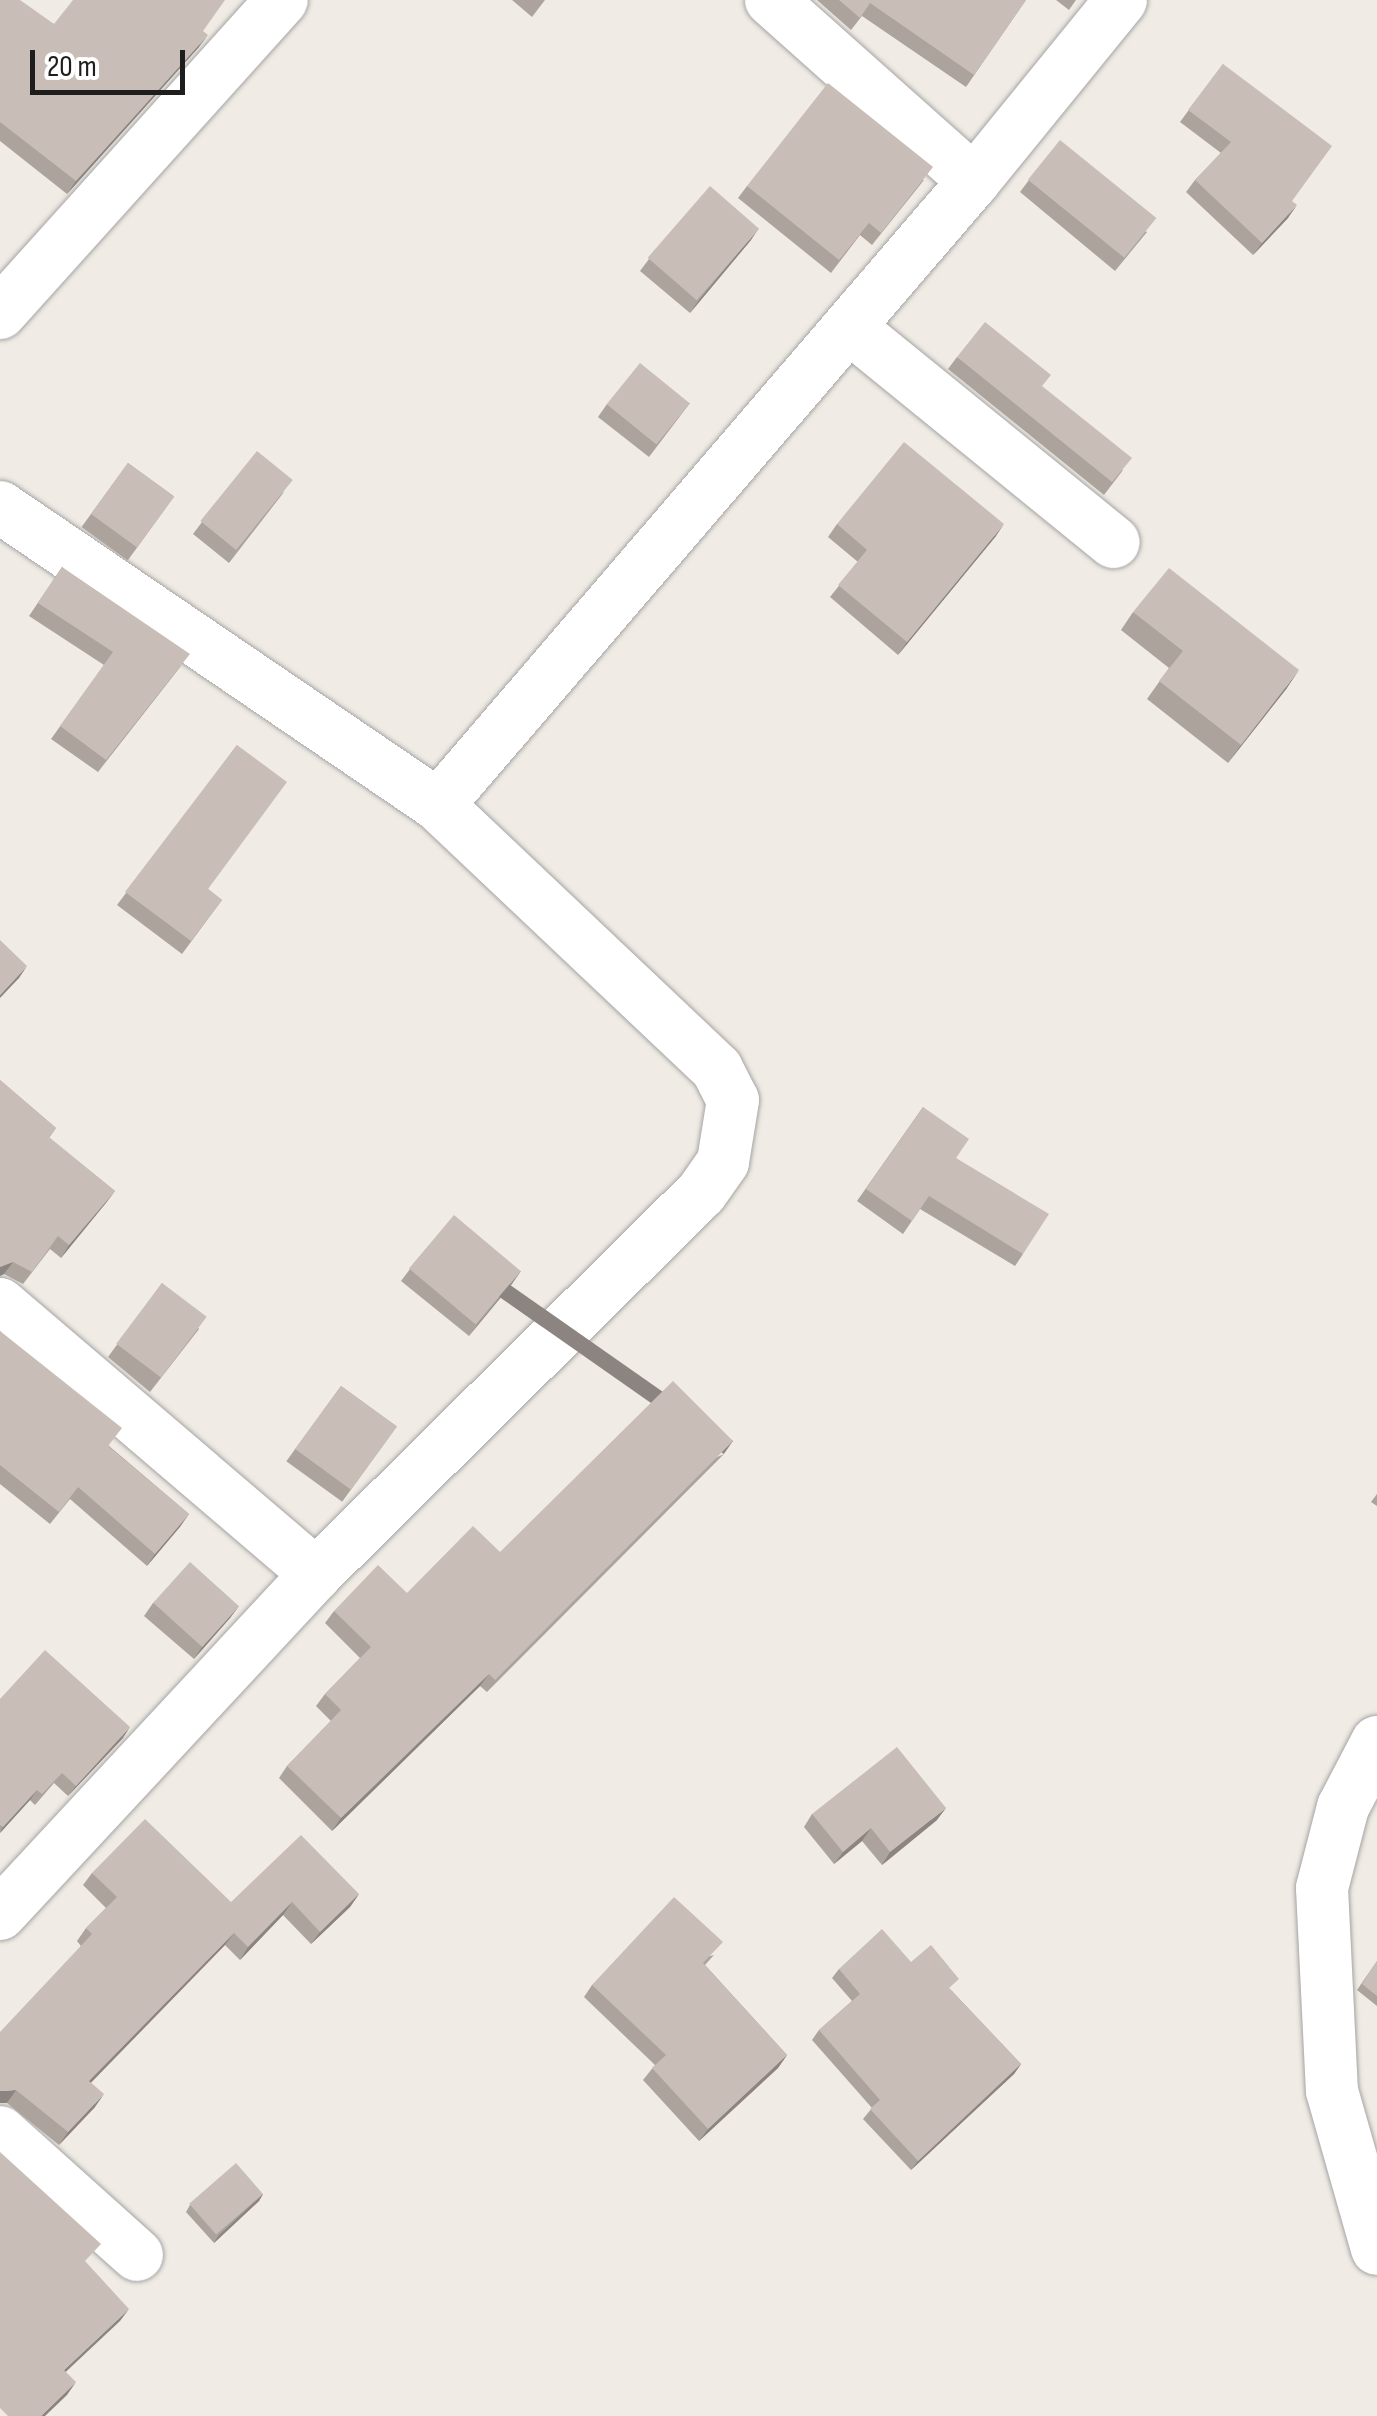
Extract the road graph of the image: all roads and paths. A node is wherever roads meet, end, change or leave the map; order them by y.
1 (282, 0) edge
2 (771, 0) edge
3 (1121, 0) edge
4 (974, 182) junction
5 (0, 313) edge
6 (849, 327) junction
7 (0, 508) edge
8 (1114, 542) dead end
9 (438, 805) junction
10 (0, 1304) edge
11 (316, 1574) junction
12 (1377, 1742) edge
13 (0, 1914) edge
14 (0, 2132) edge
15 (1377, 2249) edge
16 (137, 2255) dead end

1 - 5 street
2 - 4 street
3 - 4 street
4 - 6 street
6 - 8 street
6 - 9 street
7 - 9 street
9 - 11 street
10 - 11 street
11 - 13 street
12 - 15 street
14 - 16 street

